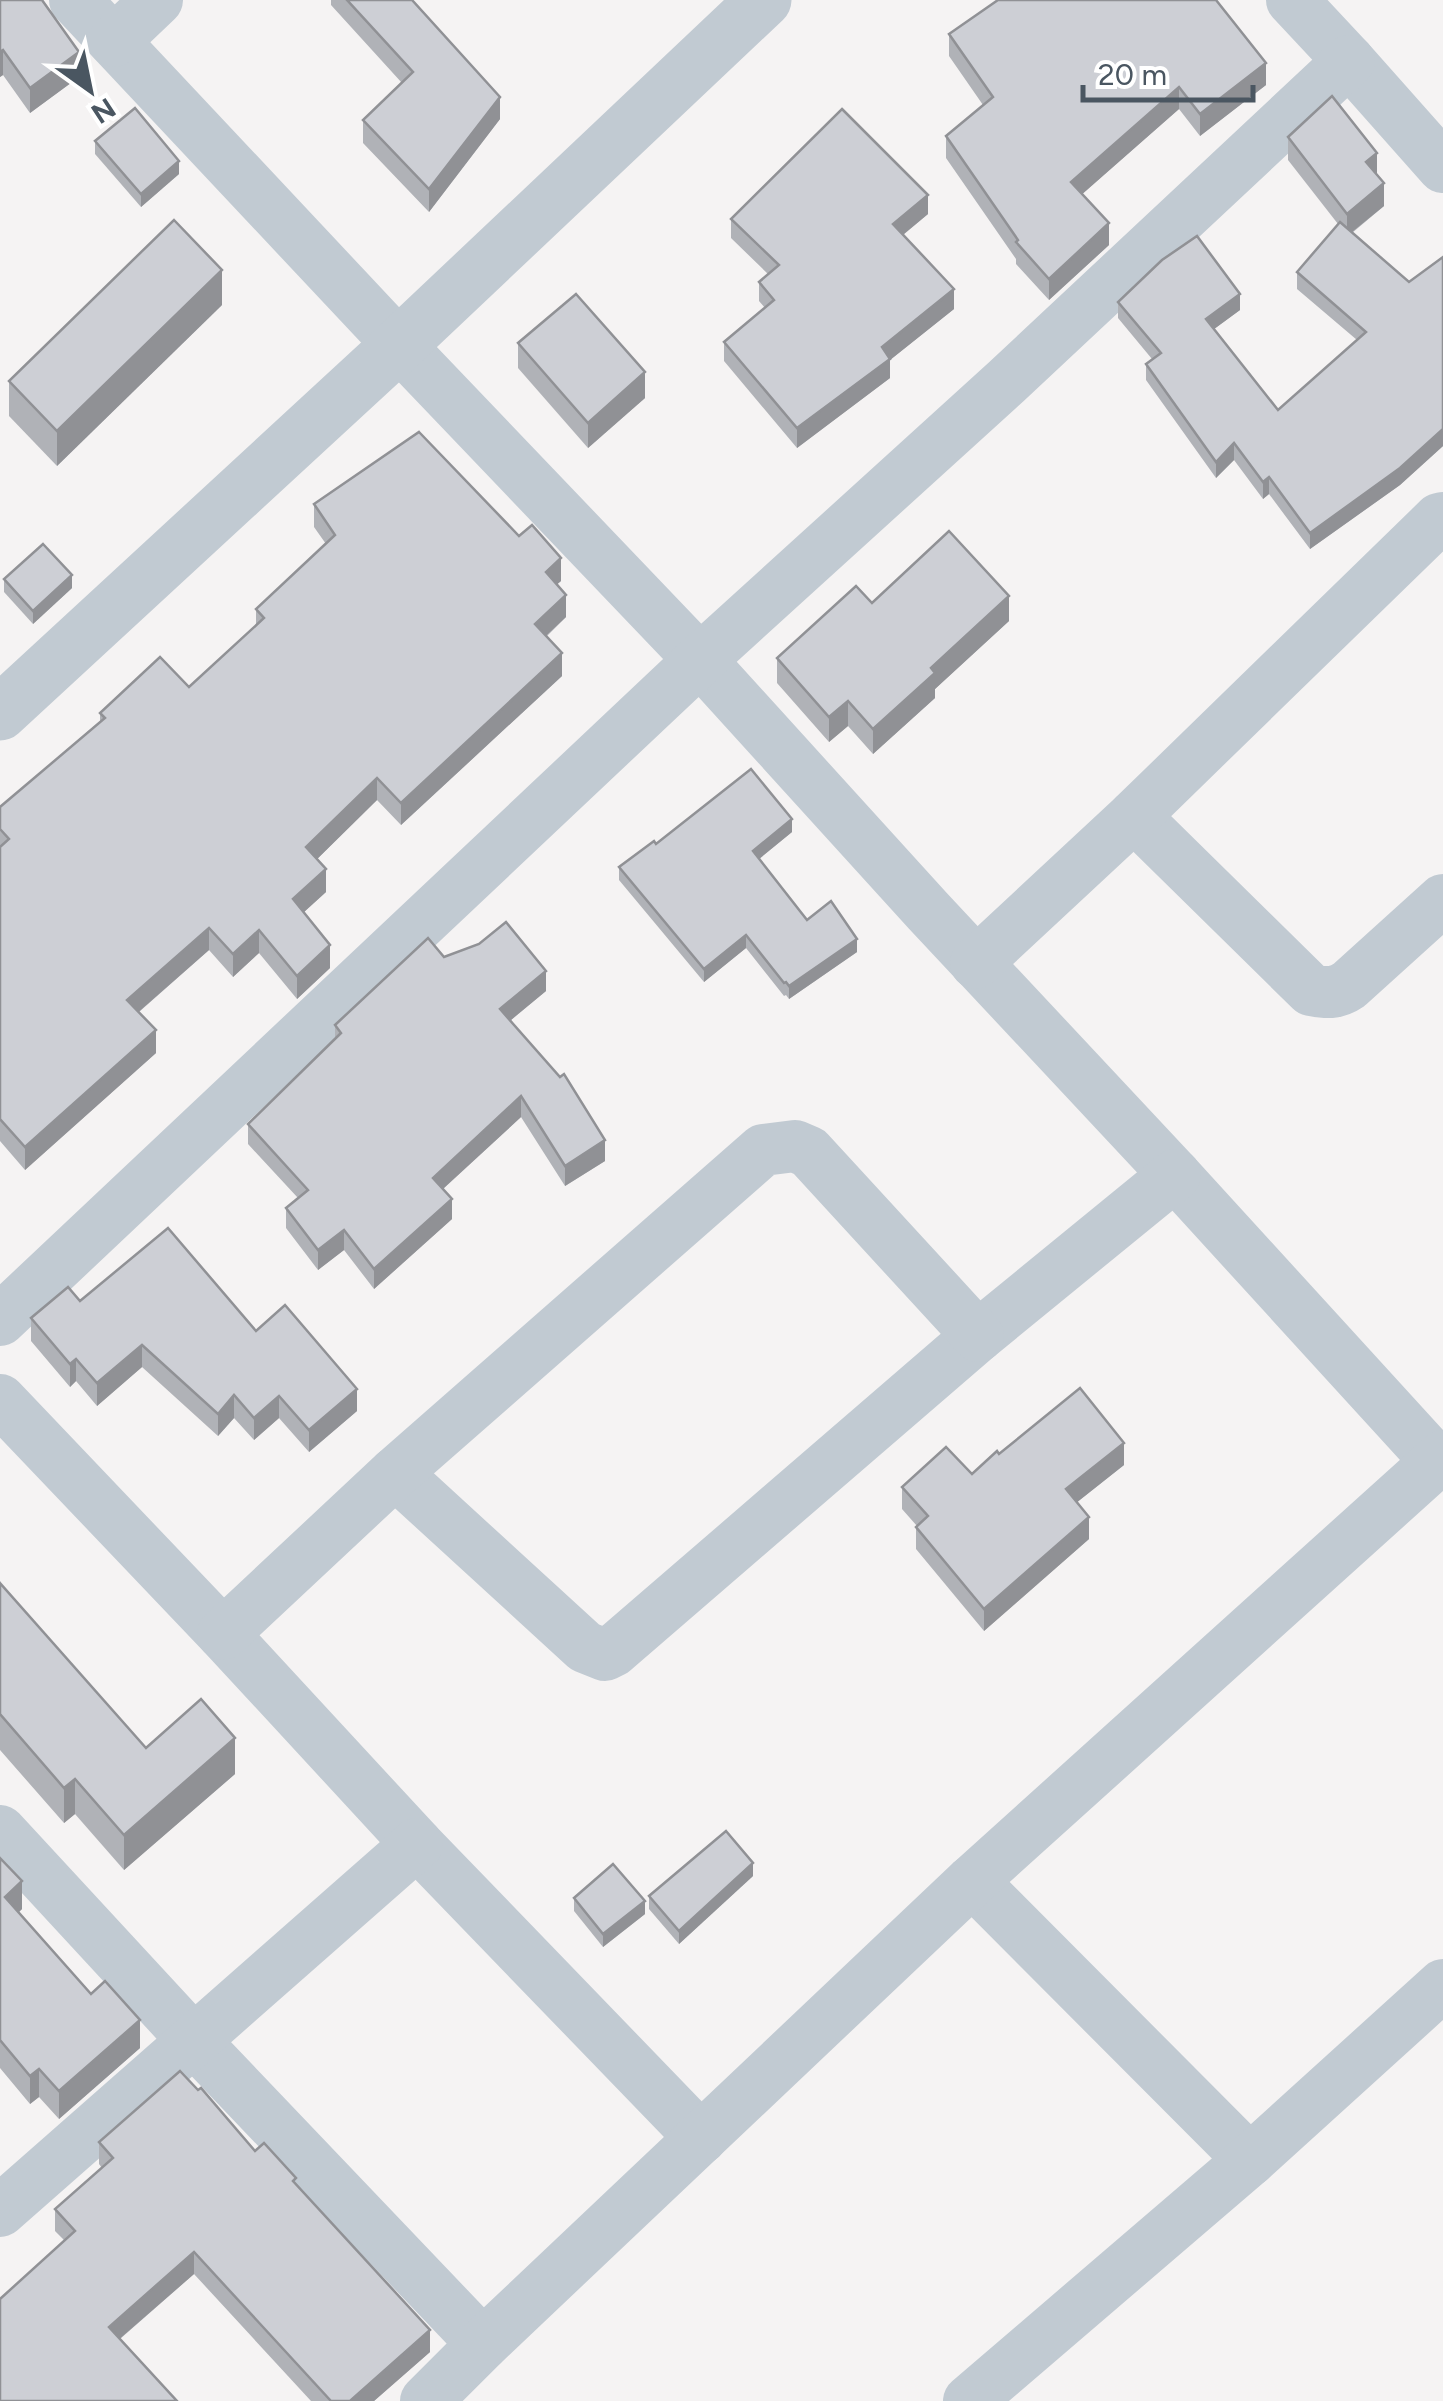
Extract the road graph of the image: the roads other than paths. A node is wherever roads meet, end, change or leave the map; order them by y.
1 (75, 0) edge
2 (157, 0) edge
3 (764, 0) edge
4 (1292, 0) edge
5 (114, 41) junction
6 (1349, 61) junction
7 (1443, 168) edge
8 (399, 344) junction
9 (1443, 518) edge
10 (700, 660) junction
11 (0, 713) edge
12 (1134, 816) junction
13 (1443, 900) edge
14 (976, 963) junction
15 (1175, 1174) junction
16 (0, 1320) edge
17 (978, 1336) junction
18 (0, 1400) edge
19 (1440, 1459) edge
20 (395, 1473) junction
21 (223, 1634) junction
22 (0, 1831) edge
23 (417, 1844) junction
24 (972, 1881) junction
25 (1443, 1985) edge
26 (194, 2042) junction
27 (700, 2138) junction
28 (1250, 2160) junction
29 (4, 2199) edge
30 (483, 2344) junction
31 (426, 2401) edge
32 (968, 2401) edge

1 - 5 street
2 - 5 street
3 - 8 street
4 - 6 street
5 - 8 street
6 - 7 street
6 - 10 street
8 - 10 street
8 - 11 street
9 - 12 street
10 - 14 street
10 - 16 street
12 - 13 street
12 - 14 street
14 - 15 street
15 - 17 street
15 - 19 street
17 - 20 street
17 - 20 street
18 - 21 street
19 - 24 street
20 - 21 street
21 - 23 street
22 - 26 street
23 - 26 street
23 - 27 street
24 - 27 street
24 - 28 street
25 - 28 street
26 - 29 street
26 - 30 street
27 - 30 street
28 - 32 street
30 - 31 street

